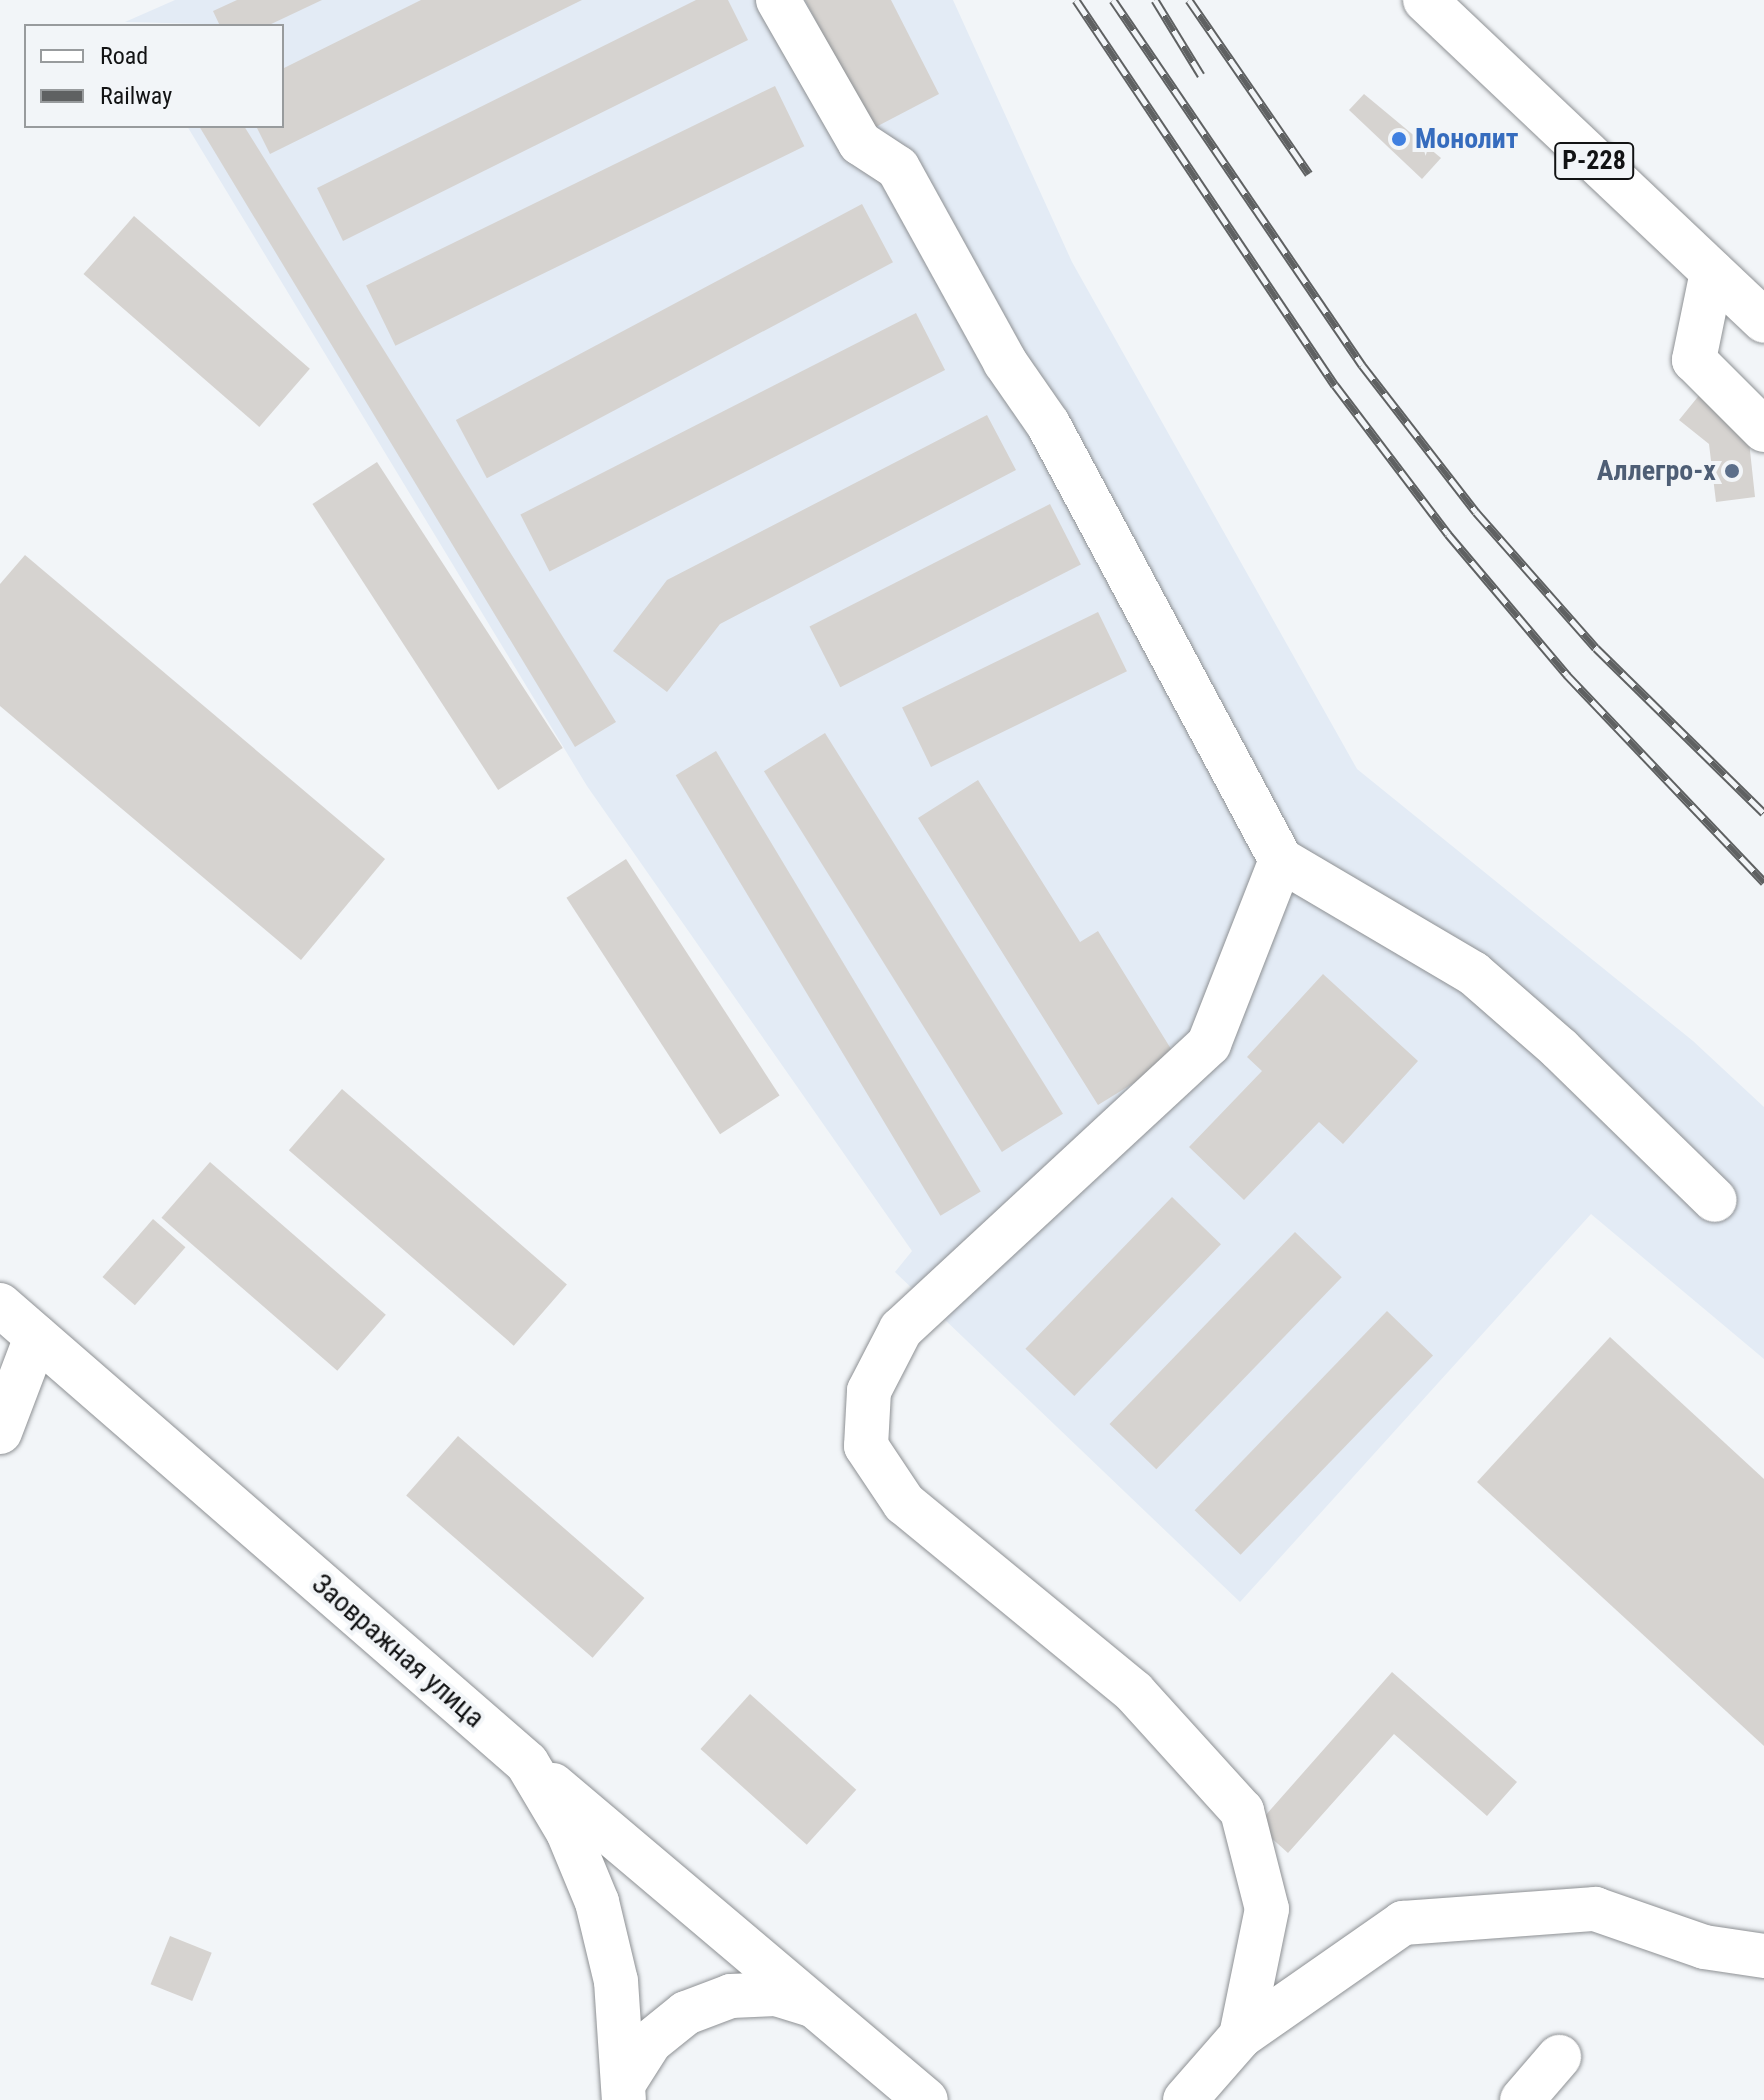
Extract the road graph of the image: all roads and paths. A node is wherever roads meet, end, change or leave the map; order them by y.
1 (778, 0) edge
2 (1425, 0) edge
3 (1712, 272) junction
4 (1764, 321) edge
5 (1764, 430) edge
6 (1281, 860) junction
7 (1715, 1200) dead end
8 (0, 1305) edge
9 (36, 1337) junction
10 (0, 1432) edge
11 (527, 1763) junction
12 (1764, 1956) edge
13 (814, 2006) junction
14 (1241, 2036) junction
15 (1559, 2057) dead end
16 (624, 2091) edge
17 (926, 2100) edge
18 (1185, 2100) edge
19 (1522, 2100) edge

1 - 6 main road
2 - 3 main road, Р-228
3 - 4 main road, Р-228
3 - 5 main road
6 - 7 main road
6 - 14 main road
8 - 9 main road, Заовражная улица
9 - 10 main road
9 - 11 main road, Заовражная улица
11 - 13 main road
11 - 16 main road, Заовражная улица
12 - 14 main road
13 - 16 main road
13 - 17 main road
14 - 18 main road
15 - 19 main road

